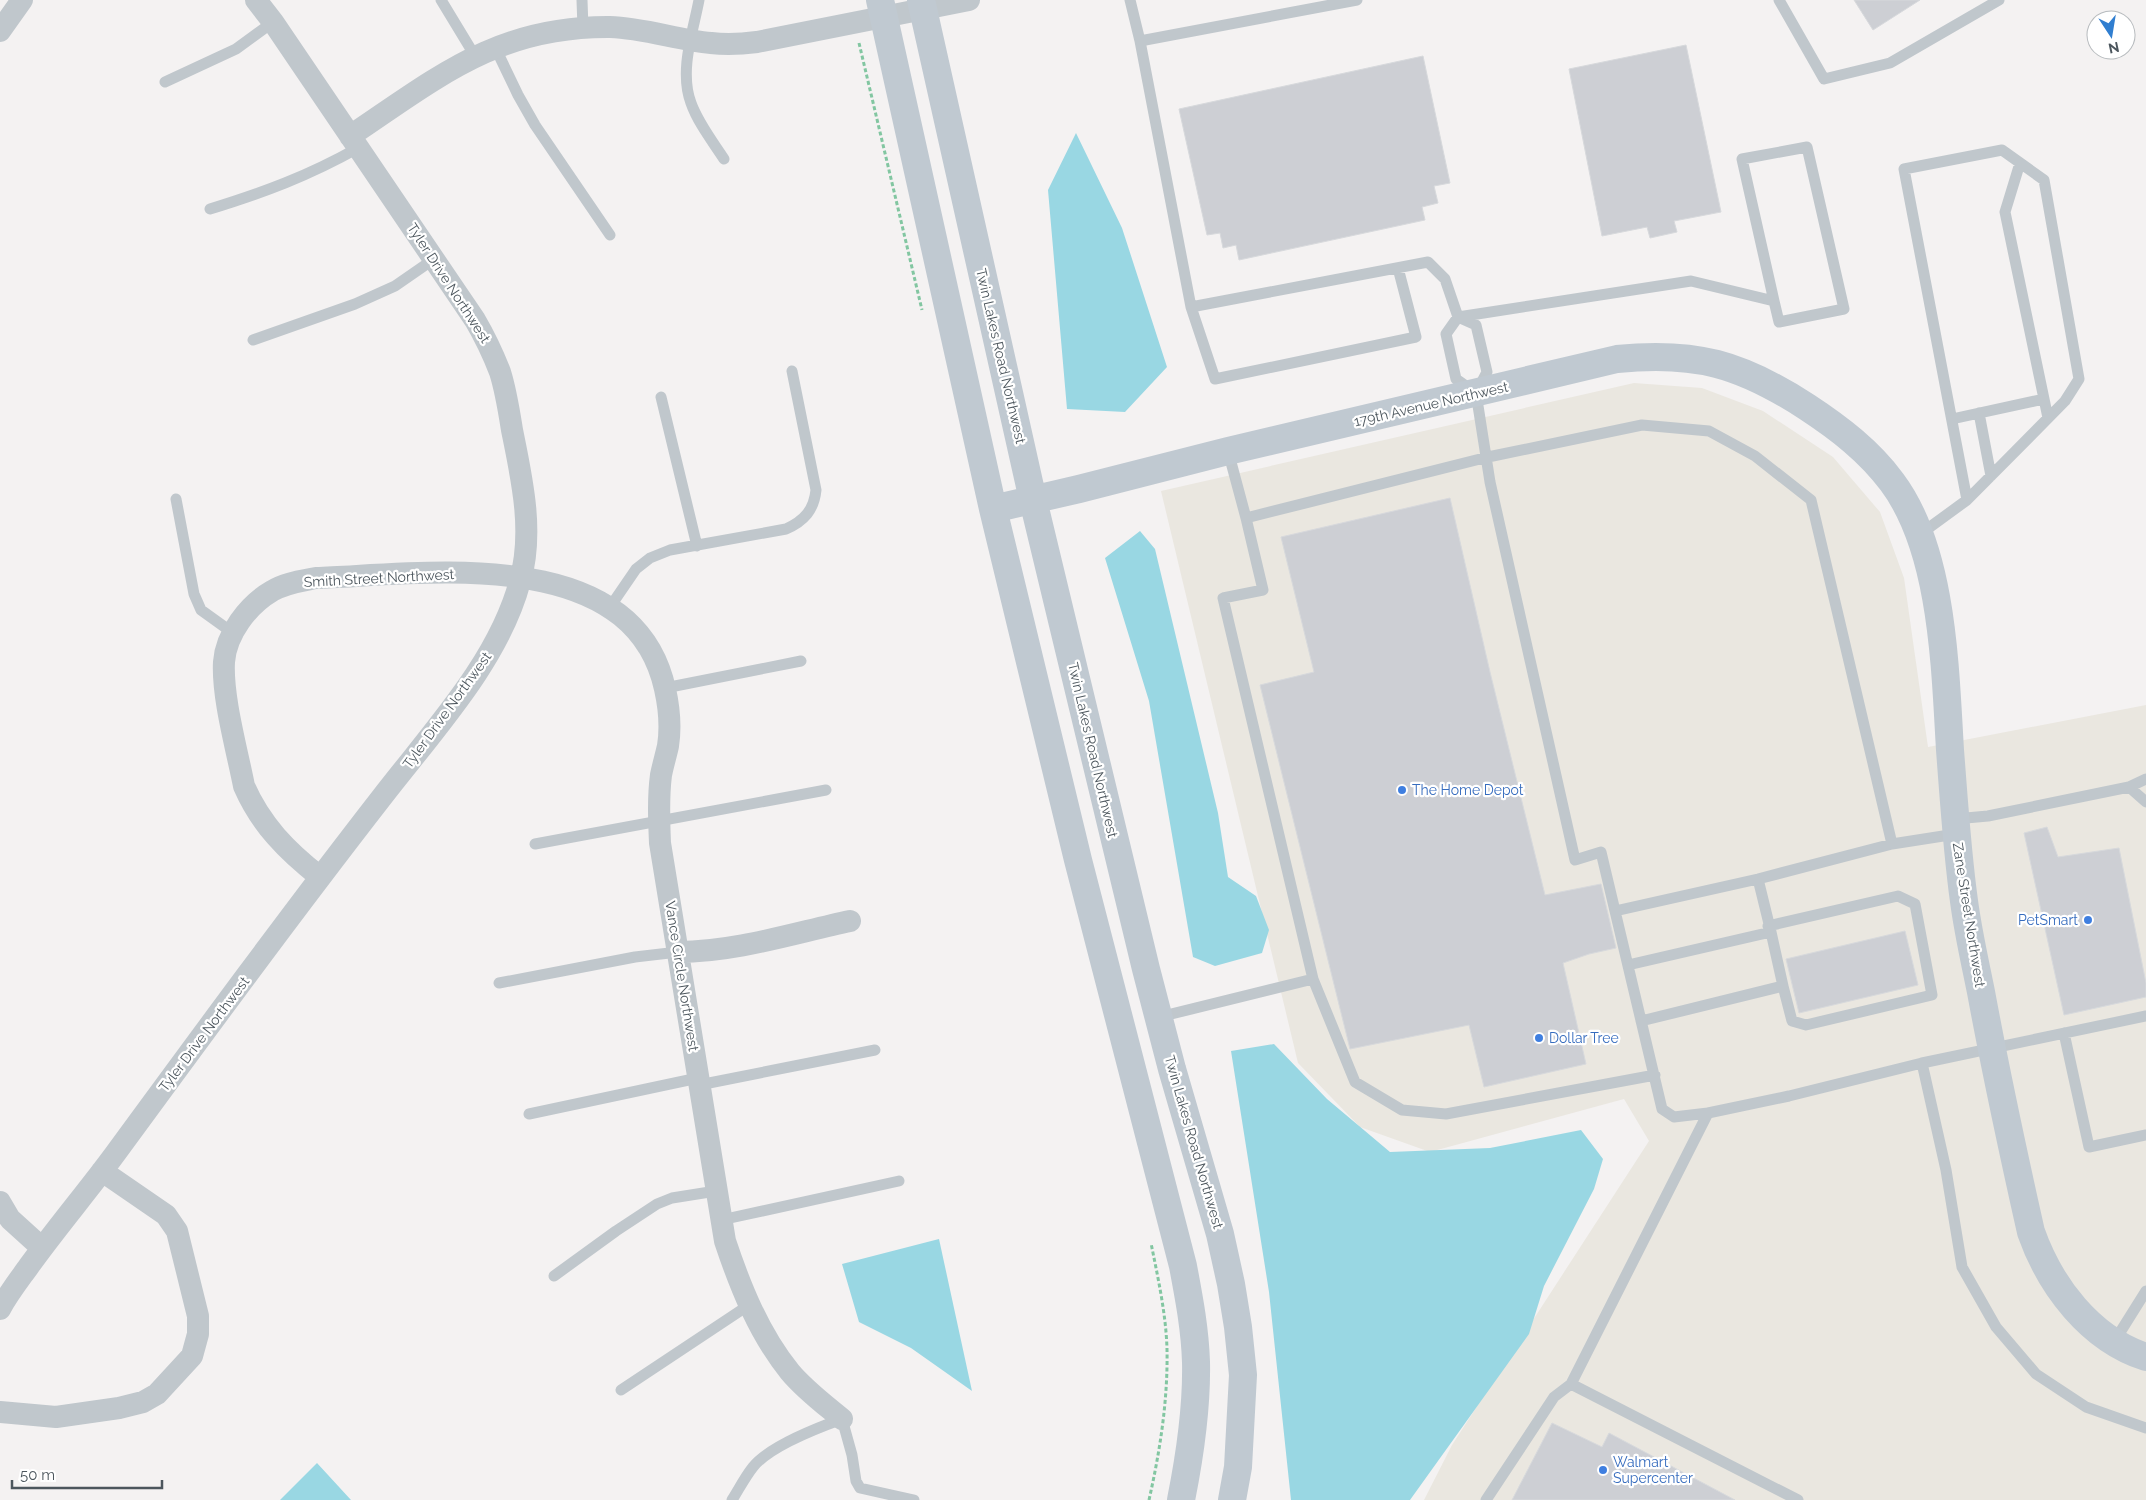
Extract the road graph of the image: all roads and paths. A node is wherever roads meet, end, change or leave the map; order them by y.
1 (22, 0) edge
2 (256, 0) edge
3 (440, 0) edge
4 (582, 0) edge
5 (699, 0) edge
6 (969, 0) edge
7 (1130, 0) edge
8 (1357, 0) edge
9 (1779, 0) edge
10 (1999, 0) edge
11 (922, 5) edge
12 (882, 8) edge
13 (273, 22) junction
14 (583, 28) junction
15 (0, 31) edge
16 (691, 40) junction
17 (1140, 41) junction
18 (485, 51) junction
19 (165, 82) dead end
20 (354, 142) junction
21 (724, 159) dead end
22 (2020, 162) junction
23 (210, 209) dead end
24 (610, 235) dead end
25 (434, 259) junction
26 (1398, 268) junction
27 (1774, 301) junction
28 (1191, 308) junction
29 (1458, 317) junction
30 (253, 340) dead end
31 (792, 371) dead end
32 (1476, 393) junction
33 (661, 397) dead end
34 (2044, 399) junction
35 (1979, 413) junction
36 (2048, 418) junction
37 (1952, 419) junction
38 (1854, 441) joint
39 (1228, 451) junction
40 (1488, 457) junction
41 (1991, 476) junction
42 (176, 499) dead end
43 (1034, 500) junction
44 (1967, 500) junction
45 (993, 509) junction
46 (1246, 518) junction
47 (1919, 535) junction
48 (697, 546) junction
49 (522, 577) junction
50 (610, 607) junction
51 (233, 633) junction
52 (801, 661) dead end
53 (665, 688) junction
54 (2146, 780) edge
55 (2129, 787) junction
56 (826, 790) dead end
57 (2146, 802) edge
58 (659, 822) junction
59 (1956, 827) junction
60 (535, 844) dead end
61 (1892, 844) junction
62 (320, 877) junction
63 (1758, 879) junction
64 (1615, 911) junction
65 (850, 921) dead end
66 (1770, 929) junction
67 (678, 952) junction
68 (1628, 965) junction
69 (1313, 979) junction
70 (499, 983) dead end
71 (1783, 986) junction
72 (2146, 1016) edge
73 (1159, 1017) junction
74 (1641, 1021) junction
75 (2064, 1033) junction
76 (875, 1050) dead end
77 (1992, 1050) junction
78 (1922, 1063) junction
79 (1655, 1075) junction
80 (699, 1082) junction
81 (1708, 1113) junction
82 (529, 1114) dead end
83 (2146, 1136) edge
84 (102, 1171) junction
85 (899, 1181) dead end
86 (716, 1191) junction
87 (0, 1202) edge
88 (721, 1220) junction
89 (42, 1248) junction
90 (554, 1276) dead end
91 (2146, 1291) edge
92 (749, 1305) junction
93 (0, 1309) edge
94 (2114, 1342) junction
95 (2146, 1357) edge
96 (1571, 1384) junction
97 (621, 1390) dead end
98 (0, 1412) edge
99 (842, 1419) junction
100 (2146, 1428) edge
101 (732, 1500) edge
102 (914, 1500) edge
103 (1181, 1500) edge
104 (1232, 1500) edge
105 (1486, 1500) edge
106 (1798, 1500) edge

1 - 15 street
2 - 13 street, Tyler Drive Northwest
3 - 18 lane
4 - 14 lane
5 - 16 lane
6 - 11 street
7 - 17 lane
8 - 17 lane
9 - 10 lane
11 - 12 street
11 - 43 street, Twin Lakes Road Northwest
12 - 16 street
12 - 45 street
13 - 19 lane
13 - 20 street, Tyler Drive Northwest
14 - 16 street
14 - 18 street
16 - 21 lane
17 - 28 lane
18 - 20 street
18 - 24 lane
20 - 23 lane
20 - 25 street, Tyler Drive Northwest
22 - 34 lane
22 - 36 lane
22 - 37 lane
25 - 30 lane
25 - 49 street, Tyler Drive Northwest
26 - 28 lane
26 - 28 lane
26 - 29 lane
27 - 27 lane
27 - 29 lane
29 - 32 lane
29 - 32 lane
31 - 48 lane
32 - 38 street, 179th Avenue Northwest
32 - 39 street, 179th Avenue Northwest
32 - 40 lane
33 - 48 lane
34 - 35 lane
34 - 36 lane
35 - 37 lane
35 - 41 lane
36 - 41 lane
37 - 44 lane
38 - 47 street, Zane Street Northwest
39 - 43 street, 179th Avenue Northwest
39 - 46 lane
40 - 46 lane
40 - 61 lane
40 - 64 lane
41 - 44 lane
42 - 51 lane
43 - 45 street, 179th Avenue Northwest
43 - 73 street, Twin Lakes Road Northwest
44 - 47 lane
45 - 103 street
46 - 69 lane
47 - 59 street, Zane Street Northwest
48 - 50 lane
49 - 50 street, Vance Circle Northwest
49 - 51 street, Smith Street Northwest
49 - 62 street, Tyler Drive Northwest
50 - 53 street, Vance Circle Northwest
51 - 62 street, Smith Street Northwest
52 - 53 lane
53 - 58 street, Vance Circle Northwest
54 - 55 lane
55 - 57 lane
55 - 59 lane
56 - 58 lane
58 - 60 lane
58 - 67 street, Vance Circle Northwest
59 - 61 lane
59 - 77 street, Zane Street Northwest
61 - 63 lane
62 - 84 street, Tyler Drive Northwest
63 - 64 lane
63 - 66 lane
64 - 68 lane
65 - 67 street
66 - 68 lane
66 - 71 lane
66 - 71 lane
67 - 70 lane
67 - 80 street, Vance Circle Northwest
68 - 74 lane
69 - 73 lane
69 - 79 lane
71 - 74 lane
72 - 75 lane
73 - 104 street, Twin Lakes Road Northwest
74 - 79 lane
75 - 77 lane
75 - 83 lane
76 - 80 lane
77 - 78 lane
77 - 94 street, Zane Street Northwest
78 - 81 lane
78 - 100 lane
79 - 81 lane
80 - 82 lane
80 - 86 street, Vance Circle Northwest
81 - 96 lane
84 - 89 street, Tyler Drive Northwest
84 - 98 street
85 - 88 lane
86 - 88 street, Vance Circle Northwest
86 - 90 lane
87 - 89 street
88 - 92 street, Vance Circle Northwest
89 - 93 street, Tyler Drive Northwest
91 - 94 lane
92 - 97 lane
92 - 99 street, Vance Circle Northwest
94 - 95 street, Zane Street Northwest
96 - 105 lane
96 - 106 lane
99 - 101 lane
99 - 102 lane

